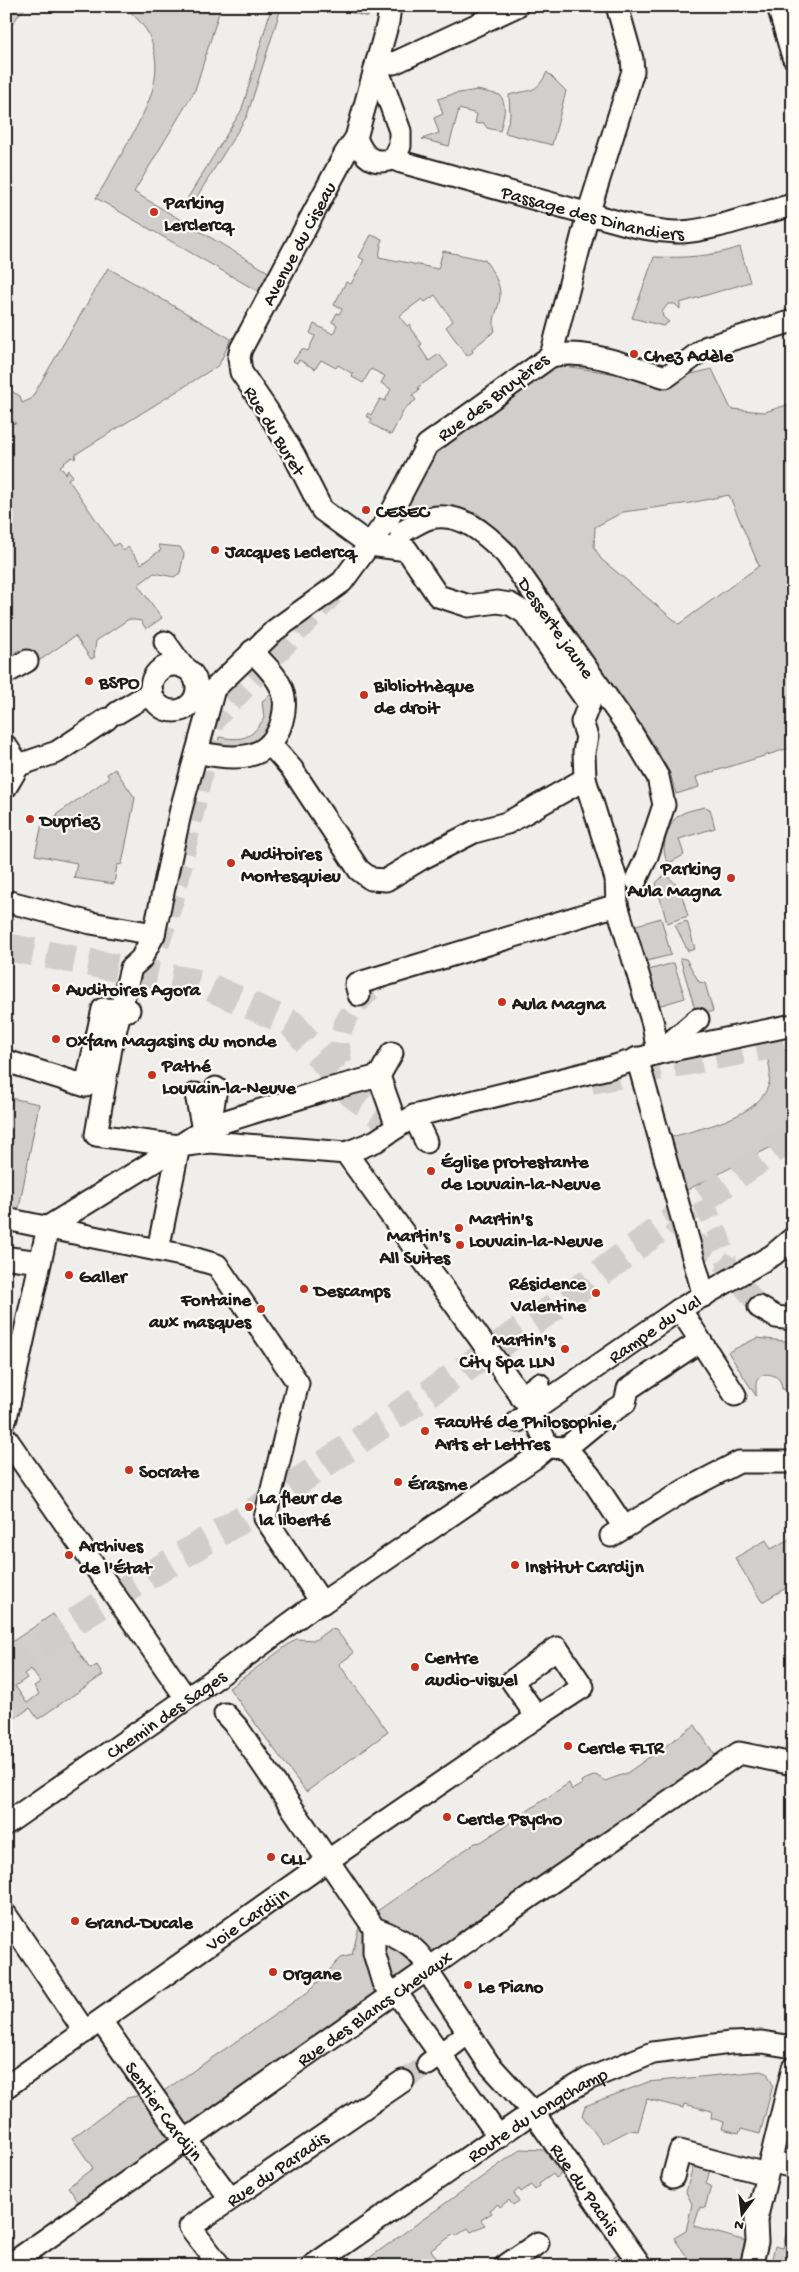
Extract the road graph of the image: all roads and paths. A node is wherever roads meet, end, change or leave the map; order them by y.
1 (390, 6) edge
2 (517, 6) edge
3 (617, 6) edge
4 (778, 6) edge
5 (793, 57) edge
6 (377, 63) junction
7 (356, 138) junction
8 (394, 158) junction
9 (793, 205) edge
10 (588, 214) junction
11 (793, 321) edge
12 (241, 349) joint
13 (551, 356) junction
14 (395, 526) junction
15 (370, 545) junction
16 (165, 642) dead end
17 (252, 651) junction
18 (26, 661) dead end
19 (183, 667) junction
20 (6, 674) edge
21 (152, 692) junction
22 (203, 697) junction
23 (270, 744) junction
24 (6, 746) edge
25 (197, 752) junction
26 (19, 765) junction
27 (585, 779) junction
28 (6, 787) edge
29 (636, 880) dead end
30 (6, 901) edge
31 (617, 905) junction
32 (154, 934) junction
33 (359, 995) tunnel mouth
34 (124, 1010) junction
35 (698, 1020) dead end
36 (793, 1025) edge
37 (392, 1053) dead end
38 (658, 1053) junction
39 (637, 1058) junction
40 (6, 1061) edge
41 (379, 1076) junction
42 (216, 1088) dead end
43 (196, 1094) dead end
44 (405, 1122) junction
45 (207, 1128) junction
46 (426, 1142) dead end
47 (178, 1146) junction
48 (346, 1153) junction
49 (13, 1225) edge
50 (48, 1227) junction
51 (793, 1238) edge
52 (158, 1250) junction
53 (10, 1258) dead end
54 (39, 1264) junction
55 (704, 1296) junction
56 (760, 1307) tunnel mouth
57 (680, 1309) junction
58 (793, 1319) edge
59 (700, 1341) junction
60 (539, 1384) dead end
61 (735, 1395) dead end
62 (524, 1408) junction
63 (6, 1418) edge
64 (6, 1438) edge
65 (545, 1449) junction
66 (793, 1462) edge
67 (322, 1603) junction
68 (186, 1698) junction
69 (226, 1714) dead end
70 (537, 1717) dead end
71 (793, 1764) edge
72 (6, 1824) edge
73 (327, 1861) junction
74 (6, 1915) edge
75 (374, 1928) junction
76 (430, 1968) junction
77 (394, 1993) junction
78 (93, 2026) junction
79 (468, 2033) junction
80 (793, 2047) edge
81 (434, 2059) junction
82 (793, 2068) edge
83 (403, 2081) tunnel mouth
84 (6, 2087) edge
85 (533, 2112) junction
86 (499, 2137) junction
87 (185, 2139) junction
88 (768, 2167) junction
89 (793, 2167) edge
90 (672, 2177) dead end
91 (230, 2198) junction
92 (538, 2243) dead end
93 (8, 2266) edge
94 (220, 2266) edge
95 (312, 2266) edge
96 (505, 2266) edge
97 (640, 2266) edge
98 (751, 2266) edge

1 - 6 street, Avenue du Ciseau
2 - 6 street
3 - 10 street, Rue des Bruyères
4 - 5 street
6 - 7 street, Avenue du Ciseau
6 - 8 street
7 - 8 street
7 - 12 street, Avenue du Ciseau
8 - 10 street, Passage des Dinandiers
9 - 10 street, Passage des Dinandiers
10 - 13 street, Rue des Bruyères
11 - 13 street
12 - 15 street, Rue du Buret
13 - 14 street, Rue des Bruyères
14 - 15 street, Rue des Bruyères
14 - 29 street, Desserte jaune
15 - 17 street, Rue des Bruyères
15 - 27 street
16 - 19 street
17 - 22 street
17 - 23 street
18 - 20 street
19 - 21 street
19 - 22 street
21 - 22 street
21 - 26 street
22 - 25 street
23 - 25 street
23 - 27 street
24 - 26 street
25 - 32 street
26 - 28 street
27 - 31 street
30 - 32 street
31 - 33 street
31 - 38 street
32 - 34 street
34 - 40 street
34 - 47 street
35 - 38 street
36 - 38 street
37 - 41 street
38 - 39 street
39 - 44 street
39 - 55 street
41 - 44 street
41 - 45 street
42 - 45 street
43 - 45 street
44 - 46 street
44 - 48 street
45 - 47 street
47 - 48 street
47 - 50 street
47 - 52 street
48 - 62 street
49 - 50 street
50 - 52 street
50 - 54 street
51 - 55 street, Rampe du Val
52 - 67 street
53 - 54 street
54 - 63 street
55 - 57 street, Rampe du Val
56 - 58 street
57 - 59 street
57 - 62 street, Rampe du Val
59 - 61 street
59 - 65 street, Chemin des Sages
60 - 62 street
62 - 65 street
64 - 68 street
65 - 66 street
65 - 67 street, Chemin des Sages
67 - 68 street, Chemin des Sages
68 - 72 street, Chemin des Sages
69 - 73 street, Chemin des Sages
70 - 73 street, Voie Cardijn
71 - 76 street, Rue des Blancs Chevaux
73 - 75 street, Chemin des Sages
73 - 78 street, Voie Cardijn
74 - 78 street, Sentier Cardijn
75 - 76 street
75 - 77 street
76 - 77 street, Rue des Blancs Chevaux
76 - 79 street
77 - 81 street
77 - 87 street, Rue des Blancs Chevaux
78 - 84 street, Voie Cardijn
78 - 87 street, Sentier Cardijn
79 - 81 street
79 - 85 street
80 - 85 street, Route du Longchamp
81 - 86 street
82 - 88 street
83 - 91 street, Rue du Paradis
85 - 86 street, Route du Longchamp
85 - 97 street, Rue du Pachis
86 - 95 street, Route du Longchamp
87 - 91 street, Sentier Cardijn
87 - 93 street, Rue des Blancs Chevaux
88 - 89 street
88 - 90 street
88 - 98 street
91 - 94 street, Rue du Paradis
92 - 96 street

